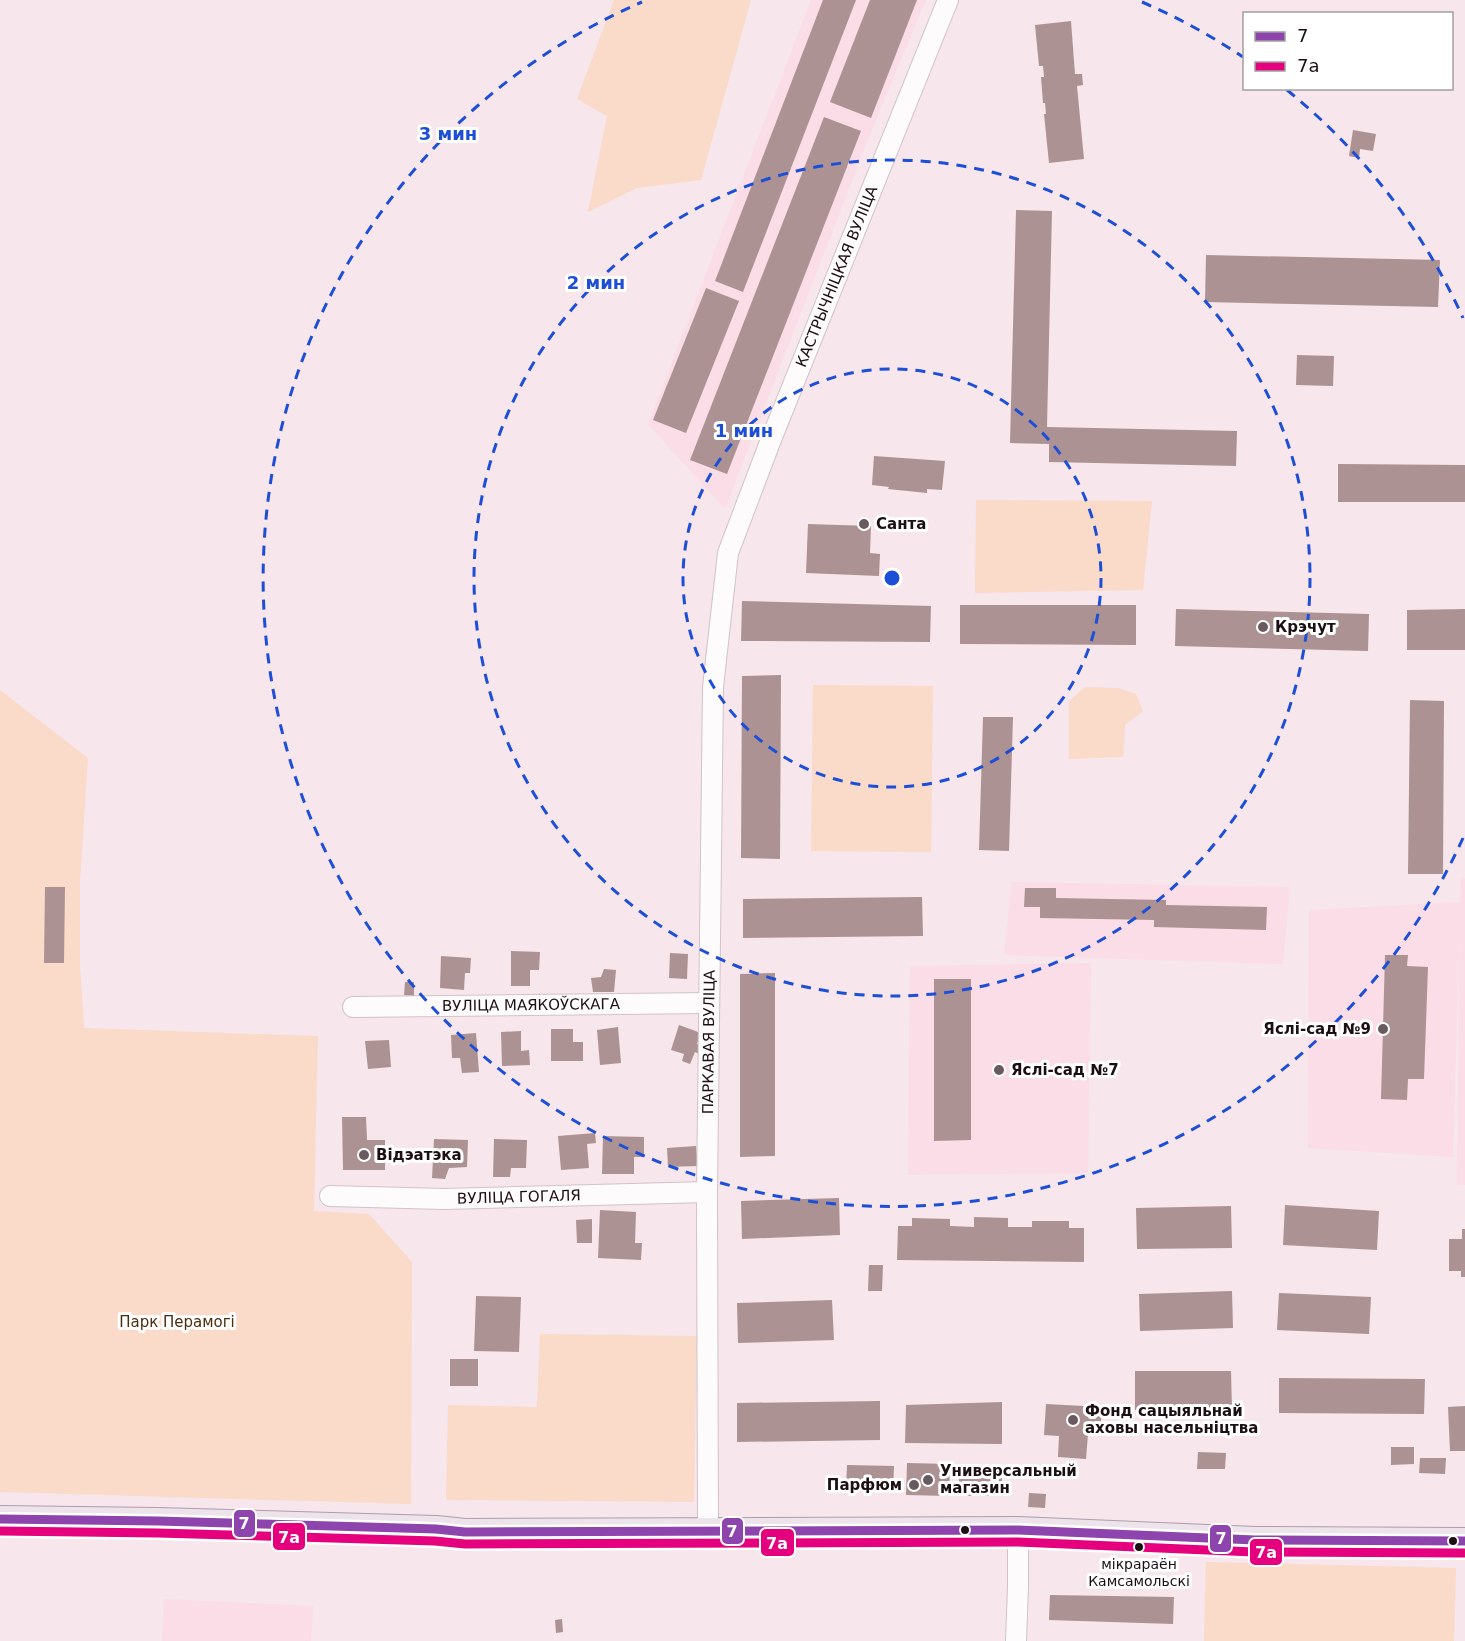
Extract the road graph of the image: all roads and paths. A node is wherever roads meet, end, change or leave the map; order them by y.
1 (948, 0) edge
2 (728, 553) joint
3 (709, 1003) junction
4 (353, 1007) dead end
5 (707, 1192) junction
6 (330, 1196) dead end
7 (0, 1519) edge
8 (1018, 1530) junction
9 (708, 1532) junction
10 (1465, 1540) edge
11 (1016, 1641) edge

1 - 2 street, КАСТРЫЧНІЦКАЯ ВУЛІЦА
2 - 3 street, ПАРКАВАЯ ВУЛІЦА
3 - 4 street, ВУЛІЦА МАЯКОЎСКАГА
3 - 5 street, ПАРКАВАЯ ВУЛІЦА
5 - 6 street, ВУЛІЦА ГОГАЛЯ
5 - 9 street, ПАРКАВАЯ ВУЛІЦА
7 - 9 main road
8 - 9 main road
8 - 10 main road
8 - 11 street

